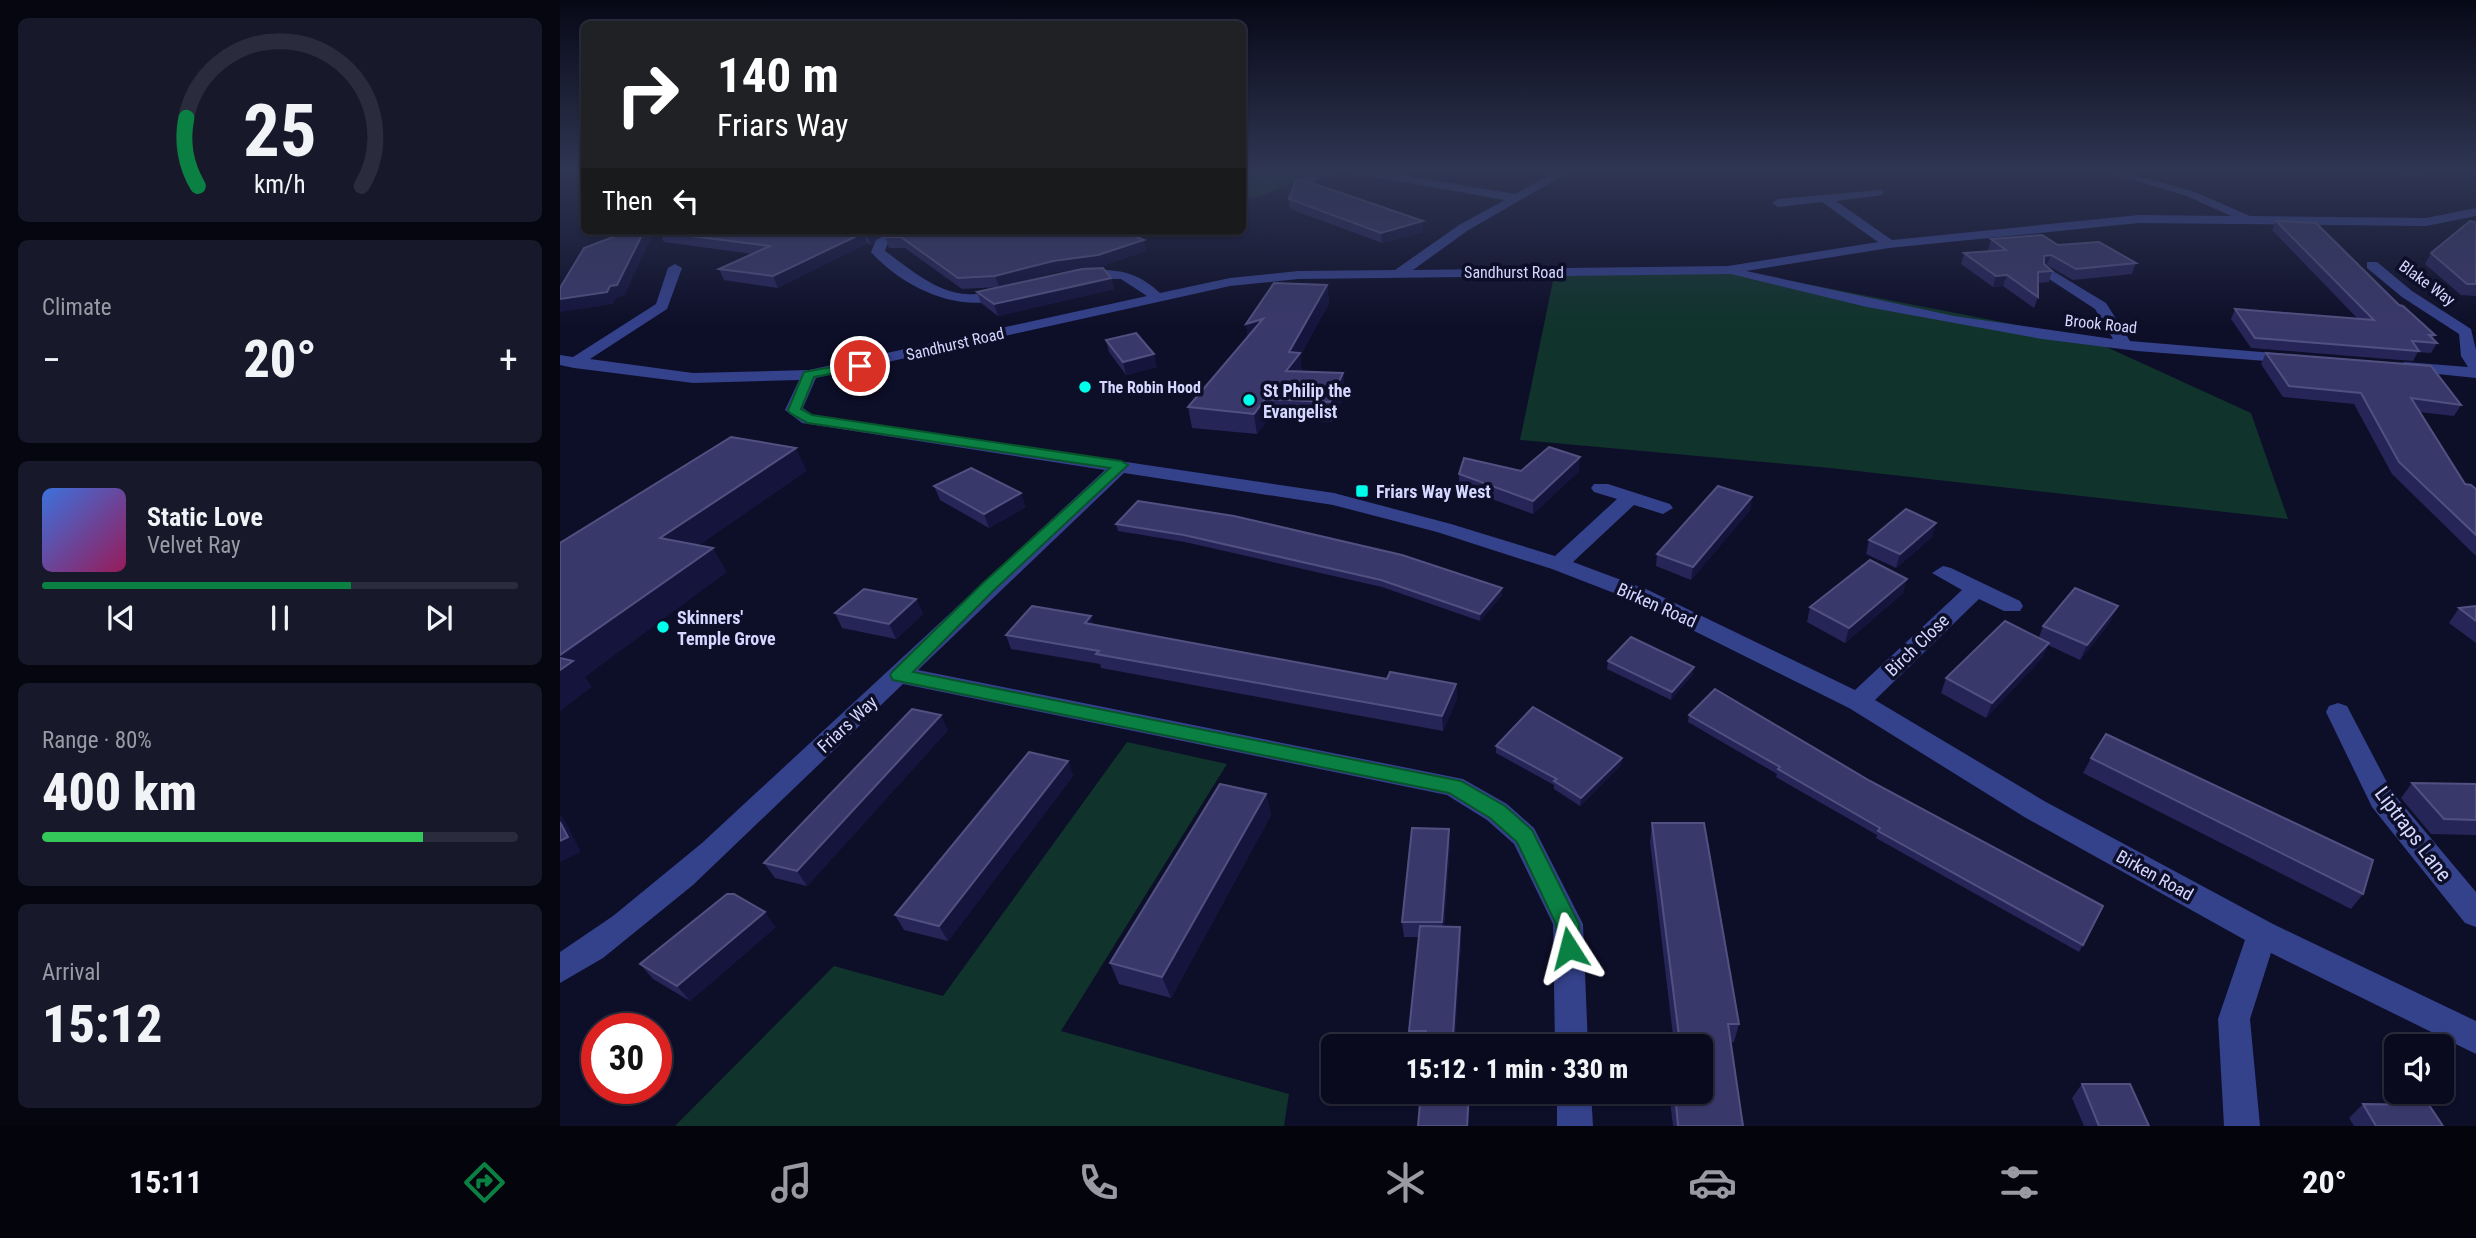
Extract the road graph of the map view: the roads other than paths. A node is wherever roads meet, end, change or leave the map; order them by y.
1 (1474, 222) edge
2 (1857, 222) edge
3 (2114, 222) edge
4 (2399, 222) edge
5 (2429, 222) edge
6 (895, 235) edge
7 (1889, 244) junction
8 (2372, 265) dead end
9 (675, 268) dead end
10 (1728, 270) junction
11 (2048, 272) edge
12 (1399, 273) junction
13 (1062, 279) edge
14 (1024, 289) edge
15 (1157, 298) junction
16 (2124, 344) junction
17 (2314, 359) edge
18 (567, 361) edge
19 (2395, 366) edge
20 (2476, 367) edge
21 (2476, 373) edge
22 (809, 374) junction
23 (1121, 465) junction
24 (1601, 488) dead end
25 (1630, 498) junction
26 (1663, 508) dead end
27 (1559, 565) junction
28 (1943, 573) dead end
29 (1976, 589) junction
30 (2012, 606) dead end
31 (899, 675) junction
32 (1858, 702) junction
33 (2338, 712) dead end
34 (2476, 914) edge
35 (2262, 934) junction
36 (560, 969) edge
37 (1572, 1034) edge
38 (2476, 1038) edge
39 (1574, 1104) edge
40 (1575, 1126) edge
41 (2242, 1126) edge

1 - 12 street
2 - 7 street
3 - 7 street, Sandhurst Road
4 - 5 street, Sandhurst Road
6 - 14 street
7 - 10 street, Sandhurst Road
8 - 20 street, Blake Way
9 - 18 street
10 - 12 street, Sandhurst Road
10 - 16 street, Brook Road
11 - 16 street
12 - 15 street, Sandhurst Road
13 - 15 street
15 - 22 street, Sandhurst Road
16 - 17 street, Brook Road
18 - 22 street, Sandhurst Road
19 - 21 street
22 - 23 street, Birken Road
23 - 27 street, Birken Road
23 - 31 street, Friars Way
24 - 25 street
25 - 26 street
25 - 27 street
27 - 32 street, Birken Road
28 - 29 street
29 - 30 street
29 - 32 street, Birch Close
31 - 36 street, Friars Way
31 - 37 street
32 - 35 street, Birken Road
33 - 34 street, Liptraps Lane
35 - 38 street, Birken Road
35 - 41 street
39 - 40 street

